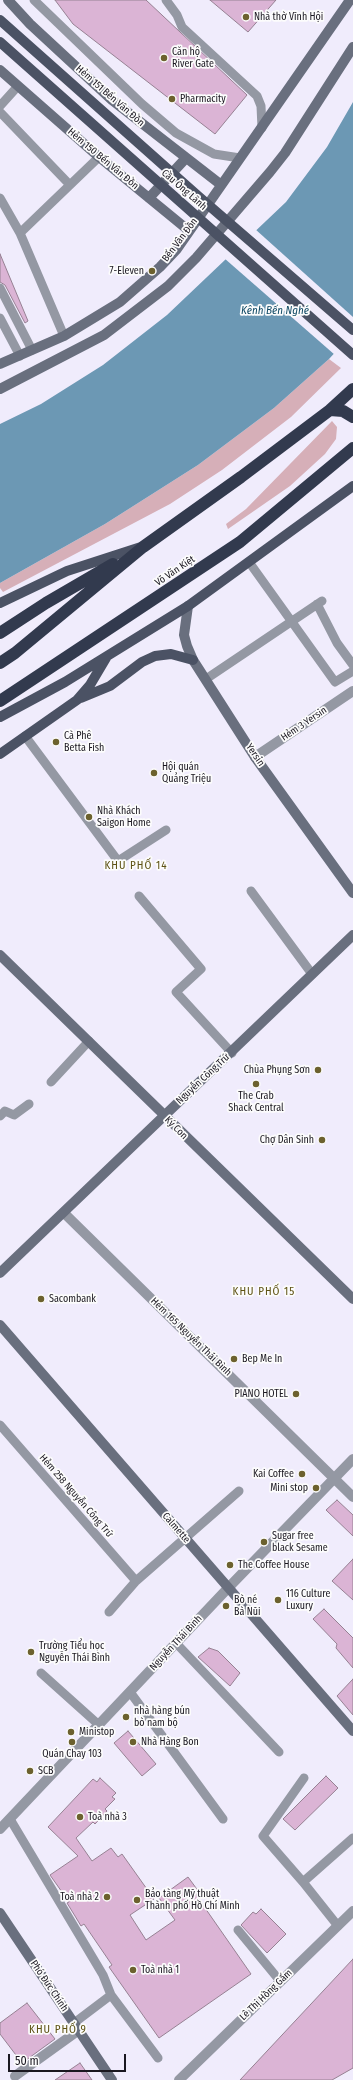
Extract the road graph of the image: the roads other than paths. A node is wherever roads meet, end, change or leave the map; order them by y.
1 (8, 0) edge
2 (34, 0) edge
3 (166, 0) edge
4 (350, 0) edge
5 (0, 20) edge
6 (0, 42) edge
7 (353, 47) edge
8 (0, 70) edge
9 (18, 86) junction
10 (0, 106) edge
11 (0, 112) edge
12 (262, 128) junction
13 (99, 157) junction
14 (186, 158) junction
15 (240, 158) junction
16 (220, 184) junction
17 (70, 185) junction
18 (0, 198) edge
19 (149, 198) junction
20 (188, 230) junction
21 (20, 233) junction
22 (0, 288) edge
23 (0, 318) edge
24 (353, 330) edge
25 (64, 336) junction
26 (32, 350) junction
27 (353, 355) edge
28 (20, 356) junction
29 (0, 364) edge
30 (0, 389) edge
31 (353, 389) edge
32 (330, 410) junction
33 (353, 417) edge
34 (353, 448) edge
35 (353, 486) edge
36 (143, 547) junction
37 (249, 562) junction
38 (0, 603) edge
39 (188, 606) junction
40 (292, 621) junction
41 (0, 633) edge
42 (107, 656) junction
43 (193, 660) junction
44 (0, 662) edge
45 (353, 665) edge
46 (353, 671) edge
47 (206, 679) junction
48 (353, 691) edge
49 (77, 700) junction
50 (0, 701) edge
51 (0, 717) edge
52 (25, 736) junction
53 (0, 754) edge
54 (255, 758) junction
55 (166, 830) dead end
56 (251, 891) dead end
57 (353, 893) edge
58 (139, 896) dead end
59 (353, 935) edge
60 (0, 955) edge
61 (312, 974) junction
62 (89, 1041) junction
63 (232, 1053) junction
64 (51, 1082) dead end
65 (29, 1104) dead end
66 (0, 1116) edge
67 (164, 1116) junction
68 (64, 1213) junction
69 (0, 1273) edge
70 (353, 1300) edge
71 (0, 1325) edge
72 (0, 1425) edge
73 (353, 1459) edge
74 (334, 1478) junction
75 (239, 1491) dead end
76 (353, 1497) edge
77 (184, 1537) junction
78 (136, 1581) junction
79 (229, 1587) junction
80 (109, 1612) dead end
81 (176, 1643) junction
82 (41, 1673) dead end
83 (130, 1692) junction
84 (98, 1725) junction
85 (353, 1731) edge
86 (279, 1752) dead end
87 (304, 1778) dead end
88 (10, 1819) junction
89 (223, 1819) dead end
90 (0, 1829) edge
91 (353, 1838) edge
92 (303, 1882) junction
93 (353, 1911) edge
94 (0, 1912) edge
95 (338, 1926) junction
96 (238, 1930) dead end
97 (280, 1981) junction
98 (111, 1995) junction
99 (76, 2027) junction
100 (158, 2058) dead end
101 (15, 2076) dead end
102 (112, 2080) edge
103 (179, 2080) edge

1 - 14 main road, Hẻm 151 Bến Vân Đồn
2 - 15 lane
3 - 12 lane
4 - 12 main road, Bến Vân Đồn
5 - 24 main road, Cầu Ông Lãnh, bridge
6 - 27 main road, Cầu Ông Lãnh, bridge
7 - 30 main road, Bến Vân Đồn
8 - 9 main road, Hẻm 150 Bến Vân Đồn
9 - 10 lane
9 - 13 main road, Hẻm 150 Bến Vân Đồn
11 - 17 lane
12 - 15 main road, Bến Vân Đồn
13 - 17 lane
13 - 19 main road, Hẻm 150 Bến Vân Đồn
14 - 16 main road, Hẻm 151 Bến Vân Đồn
14 - 19 main road
15 - 16 main road, Bến Vân Đồn
16 - 20 main road, Bến Vân Đồn
17 - 21 lane
18 - 21 lane
19 - 20 main road, Hẻm 150 Bến Vân Đồn
20 - 25 main road, Bến Vân Đồn
21 - 25 lane
22 - 26 lane
23 - 28 lane
25 - 26 main road, Bến Vân Đồn
26 - 28 main road, Bến Vân Đồn
28 - 29 main road, Bến Vân Đồn
31 - 32 highway
32 - 33 highway
32 - 36 highway
34 - 50 highway, Võ Văn Kiệt
35 - 37 main road
36 - 38 main road
36 - 41 highway
36 - 44 highway
37 - 39 main road
37 - 40 lane
39 - 42 main road
39 - 43 main road, Yersin
40 - 45 lane
40 - 46 lane
40 - 47 lane
42 - 49 main road
42 - 51 main road
43 - 47 main road, Yersin
43 - 49 main road
47 - 54 main road, Yersin
48 - 54 street, Hẻm 3 Yersin
49 - 52 main road
52 - 53 main road
52 - 55 lane
54 - 57 main road, Yersin
56 - 61 lane
58 - 63 lane
59 - 61 main road, Nguyễn Công Trứ
60 - 62 main road, Ký Con
61 - 63 main road, Nguyễn Công Trứ
62 - 64 lane
62 - 67 main road, Ký Con
63 - 67 main road, Nguyễn Công Trứ
65 - 66 lane
67 - 68 main road, Nguyễn Công Trứ
67 - 70 main road, Ký Con
68 - 69 main road, Nguyễn Công Trứ
68 - 74 street, Hẻm 165 Nguyễn Thái Bình
71 - 77 main road, Calmette
72 - 78 lane, Hẻm 258 Nguyễn Công Trứ
73 - 74 street, Nguyễn Thái Bình
74 - 76 street, Hẻm 165 Nguyễn Thái Bình
74 - 79 street, Nguyễn Thái Bình
75 - 77 lane
77 - 78 lane
77 - 79 main road, Calmette
78 - 80 lane
79 - 81 street, Nguyễn Thái Bình
79 - 85 main road, Calmette
81 - 83 street, Nguyễn Thái Bình
81 - 86 lane
82 - 84 lane
83 - 84 street, Nguyễn Thái Bình
83 - 89 lane
84 - 88 street, Nguyễn Thái Bình
87 - 92 lane
88 - 90 street, Nguyễn Thái Bình
88 - 98 lane
91 - 92 lane
92 - 95 lane
93 - 95 street, Lê Thị Hồng Gấm
94 - 99 main road, Phó Đức Chính
95 - 97 street, Lê Thị Hồng Gấm
96 - 97 lane
97 - 103 street, Lê Thị Hồng Gấm
98 - 99 lane
98 - 100 lane
99 - 101 street
99 - 102 main road, Phó Đức Chính

